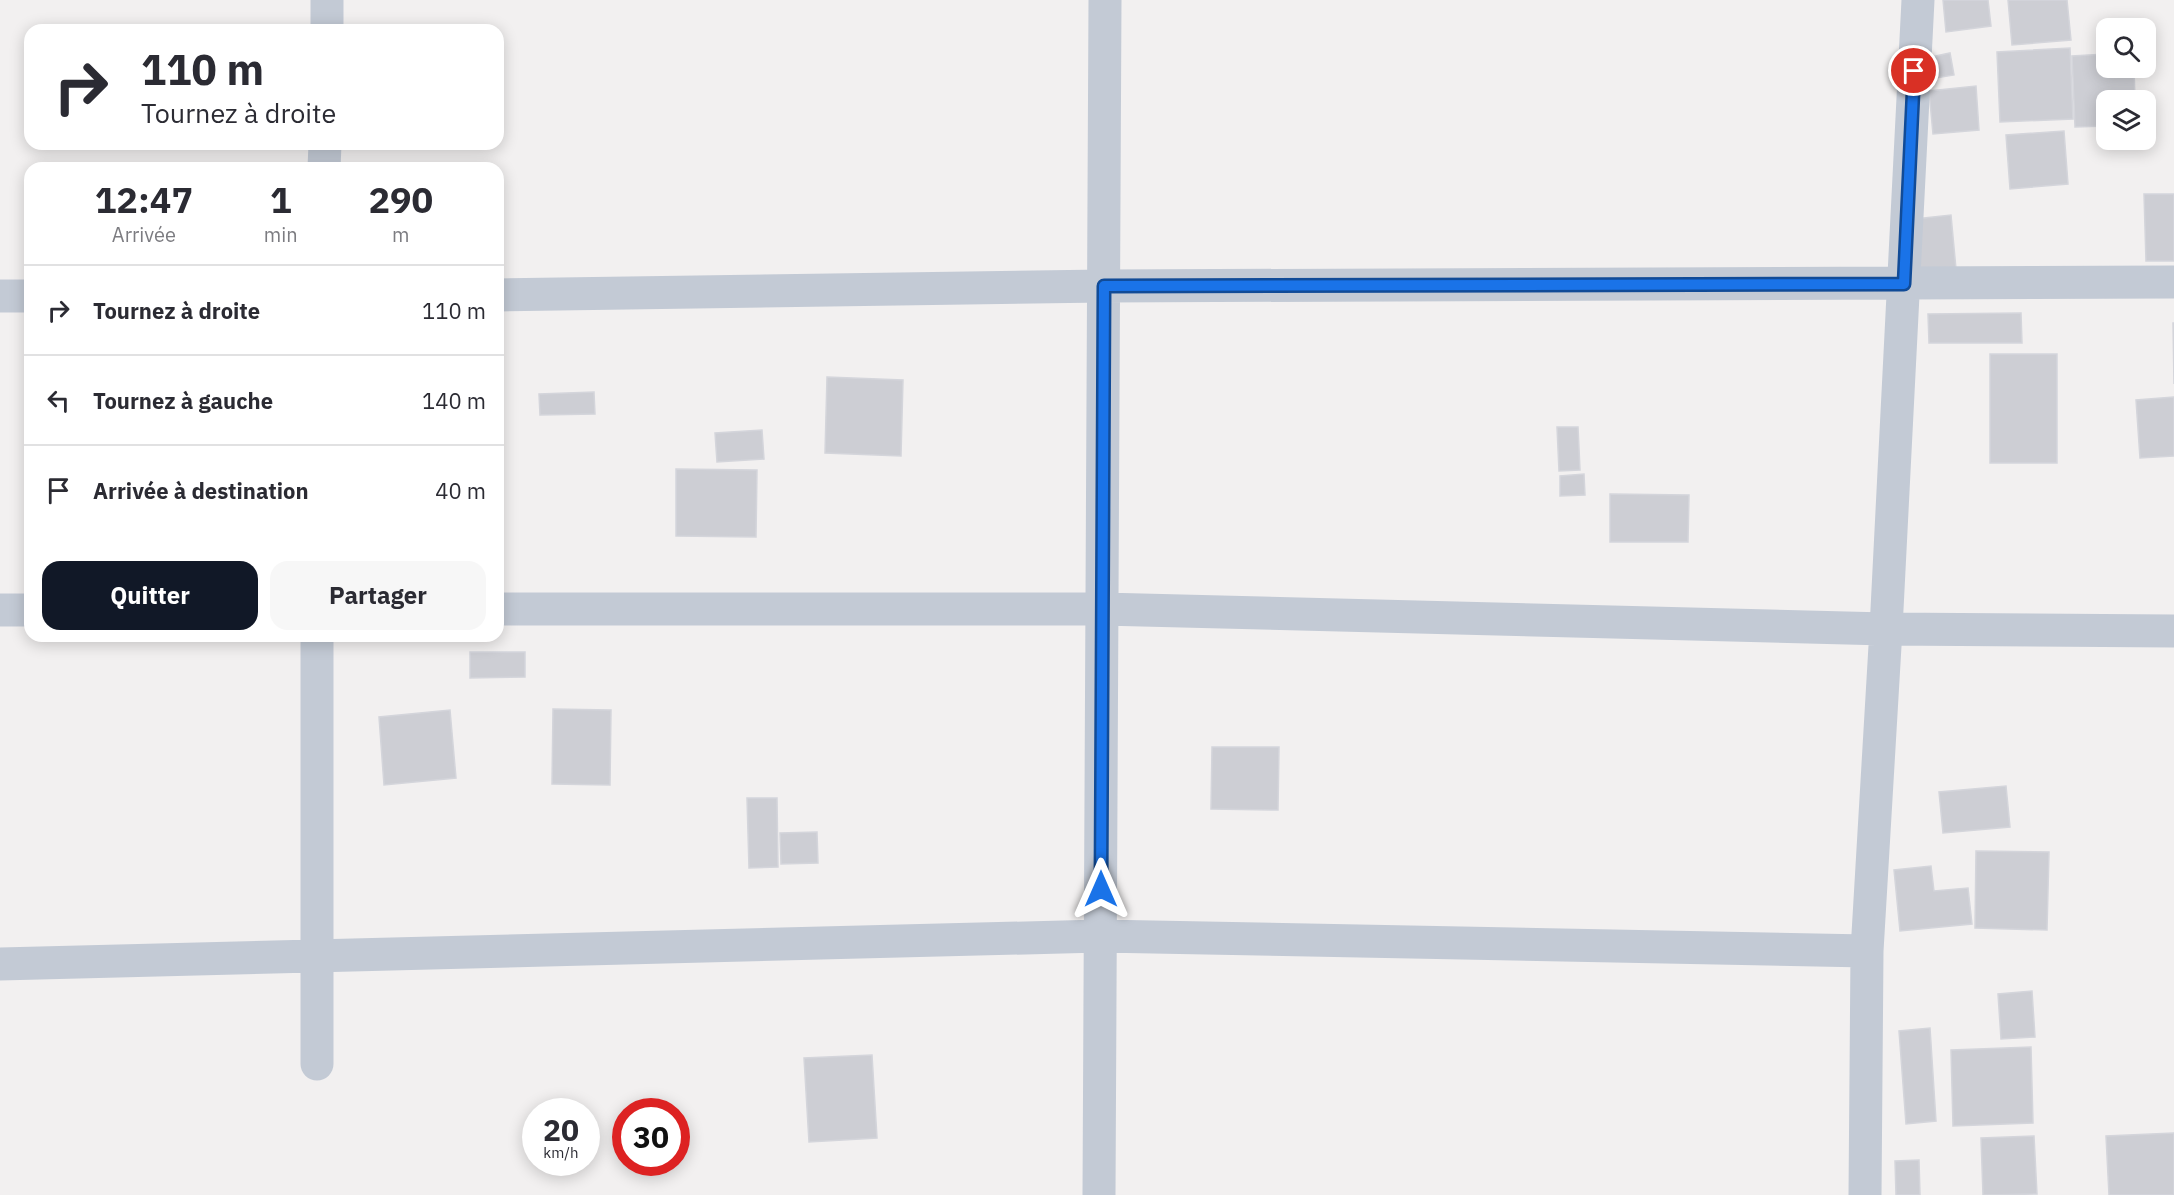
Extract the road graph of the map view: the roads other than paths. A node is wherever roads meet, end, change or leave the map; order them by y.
1 (327, 0) edge
2 (1105, 0) edge
3 (1918, 0) edge
4 (327, 24) edge
5 (2174, 282) edge
6 (1904, 284) junction
7 (1104, 286) junction
8 (504, 295) edge
9 (0, 296) edge
10 (24, 296) edge
11 (504, 609) edge
12 (1102, 609) junction
13 (0, 610) edge
14 (24, 610) edge
15 (1886, 629) junction
16 (2174, 631) edge
17 (317, 642) edge
18 (1100, 936) junction
19 (1867, 951) junction
20 (317, 955) junction
21 (0, 964) edge
22 (317, 1064) dead end
23 (1099, 1195) edge
24 (1865, 1195) edge

1 - 4 street
2 - 7 street
3 - 6 street
5 - 6 street
6 - 7 street
6 - 15 street
7 - 8 street
7 - 12 street
9 - 10 street
11 - 12 street
12 - 15 street
12 - 18 street
13 - 14 street
15 - 16 street
15 - 19 street
17 - 20 street
18 - 19 street
18 - 20 street
18 - 23 street
19 - 24 street
20 - 21 street
20 - 22 street

